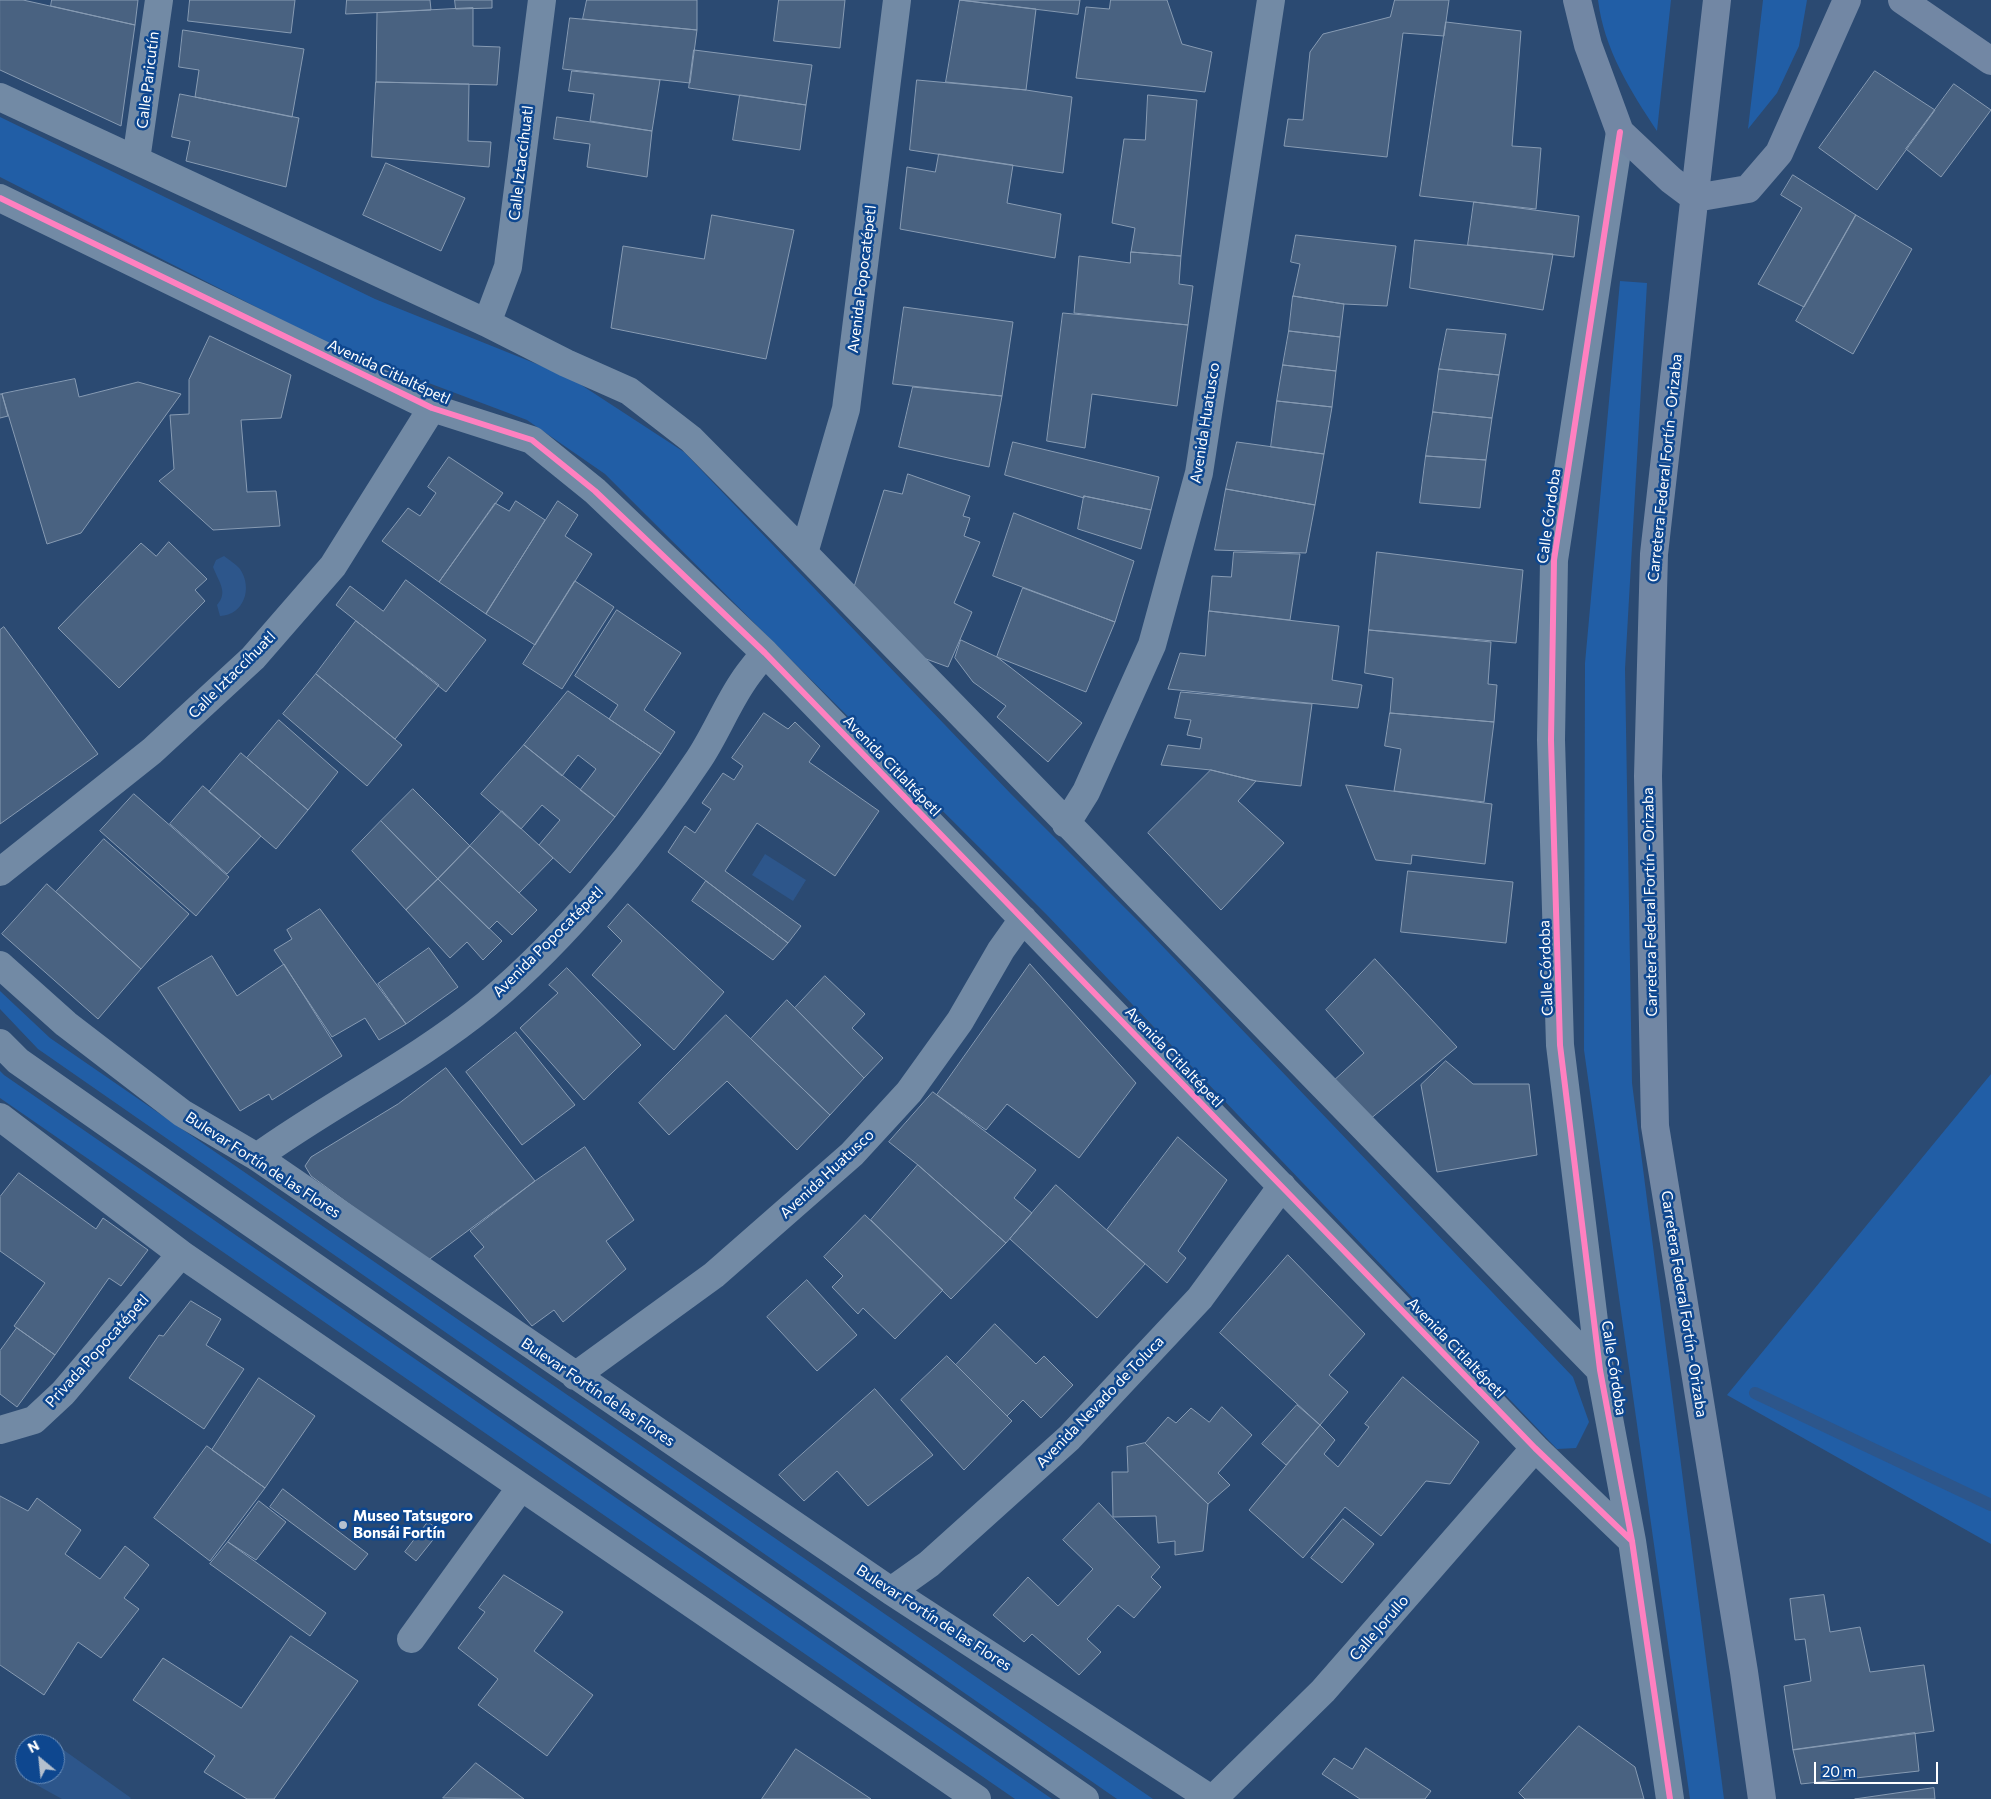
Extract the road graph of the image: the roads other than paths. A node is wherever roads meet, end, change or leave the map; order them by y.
1 (159, 0) edge
2 (542, 0) edge
3 (897, 0) edge
4 (1271, 0) edge
5 (1577, 0) edge
6 (1717, 0) edge
7 (1847, 0) edge
8 (1902, 0) edge
9 (1991, 61) edge
10 (0, 97) edge
11 (1620, 132) junction
12 (136, 160) junction
13 (0, 198) edge
14 (1695, 198) junction
15 (487, 322) junction
16 (432, 408) junction
17 (804, 553) junction
18 (765, 653) junction
19 (1066, 824) junction
20 (0, 872) edge
21 (1023, 920) junction
22 (0, 965) edge
23 (0, 1043) edge
24 (0, 1117) edge
25 (257, 1157) junction
26 (1282, 1186) junction
27 (181, 1254) junction
28 (1600, 1370) junction
29 (575, 1376) junction
30 (0, 1430) edge
31 (1535, 1448) junction
32 (520, 1487) junction
33 (1632, 1541) junction
34 (891, 1591) junction
35 (411, 1639) dead end
36 (978, 1799) edge
37 (1085, 1799) edge
38 (1212, 1799) edge
39 (1670, 1799) edge
40 (1762, 1799) edge

1 - 12 street, Calle Paricutín
2 - 15 street, Calle Iztaccíhuatl
3 - 17 street, Avenida Popocatépetl
4 - 19 street, Avenida Huatusco
5 - 11 main road
6 - 14 main road, Carretera Federal Fortín - Orizaba
7 - 14 main road
8 - 9 main road
10 - 12 street
11 - 14 main road
11 - 28 street, Calle Córdoba
12 - 15 street
13 - 16 street, Avenida Citlaltépetl
14 - 40 main road, Carretera Federal Fortín - Orizaba
15 - 17 street
16 - 18 street, Avenida Citlaltépetl
16 - 20 street, Calle Iztaccíhuatl
17 - 19 street
18 - 21 street, Avenida Citlaltépetl
18 - 25 street, Avenida Popocatépetl
19 - 28 street
21 - 26 street, Avenida Citlaltépetl
21 - 29 street, Avenida Huatusco
22 - 25 street, Bulevar Fortín de las Flores
23 - 37 street
24 - 27 street
25 - 29 street, Bulevar Fortín de las Flores
26 - 31 street, Avenida Citlaltépetl
26 - 34 street, Avenida Nevado de Toluca
27 - 30 street, Privada Popocatépetl
27 - 32 street
28 - 33 street, Calle Córdoba
29 - 34 street, Bulevar Fortín de las Flores
31 - 33 street, Avenida Citlaltépetl
31 - 38 street, Calle Jorullo
32 - 35 street
32 - 36 street
33 - 39 street, Calle Córdoba
34 - 38 street, Bulevar Fortín de las Flores

